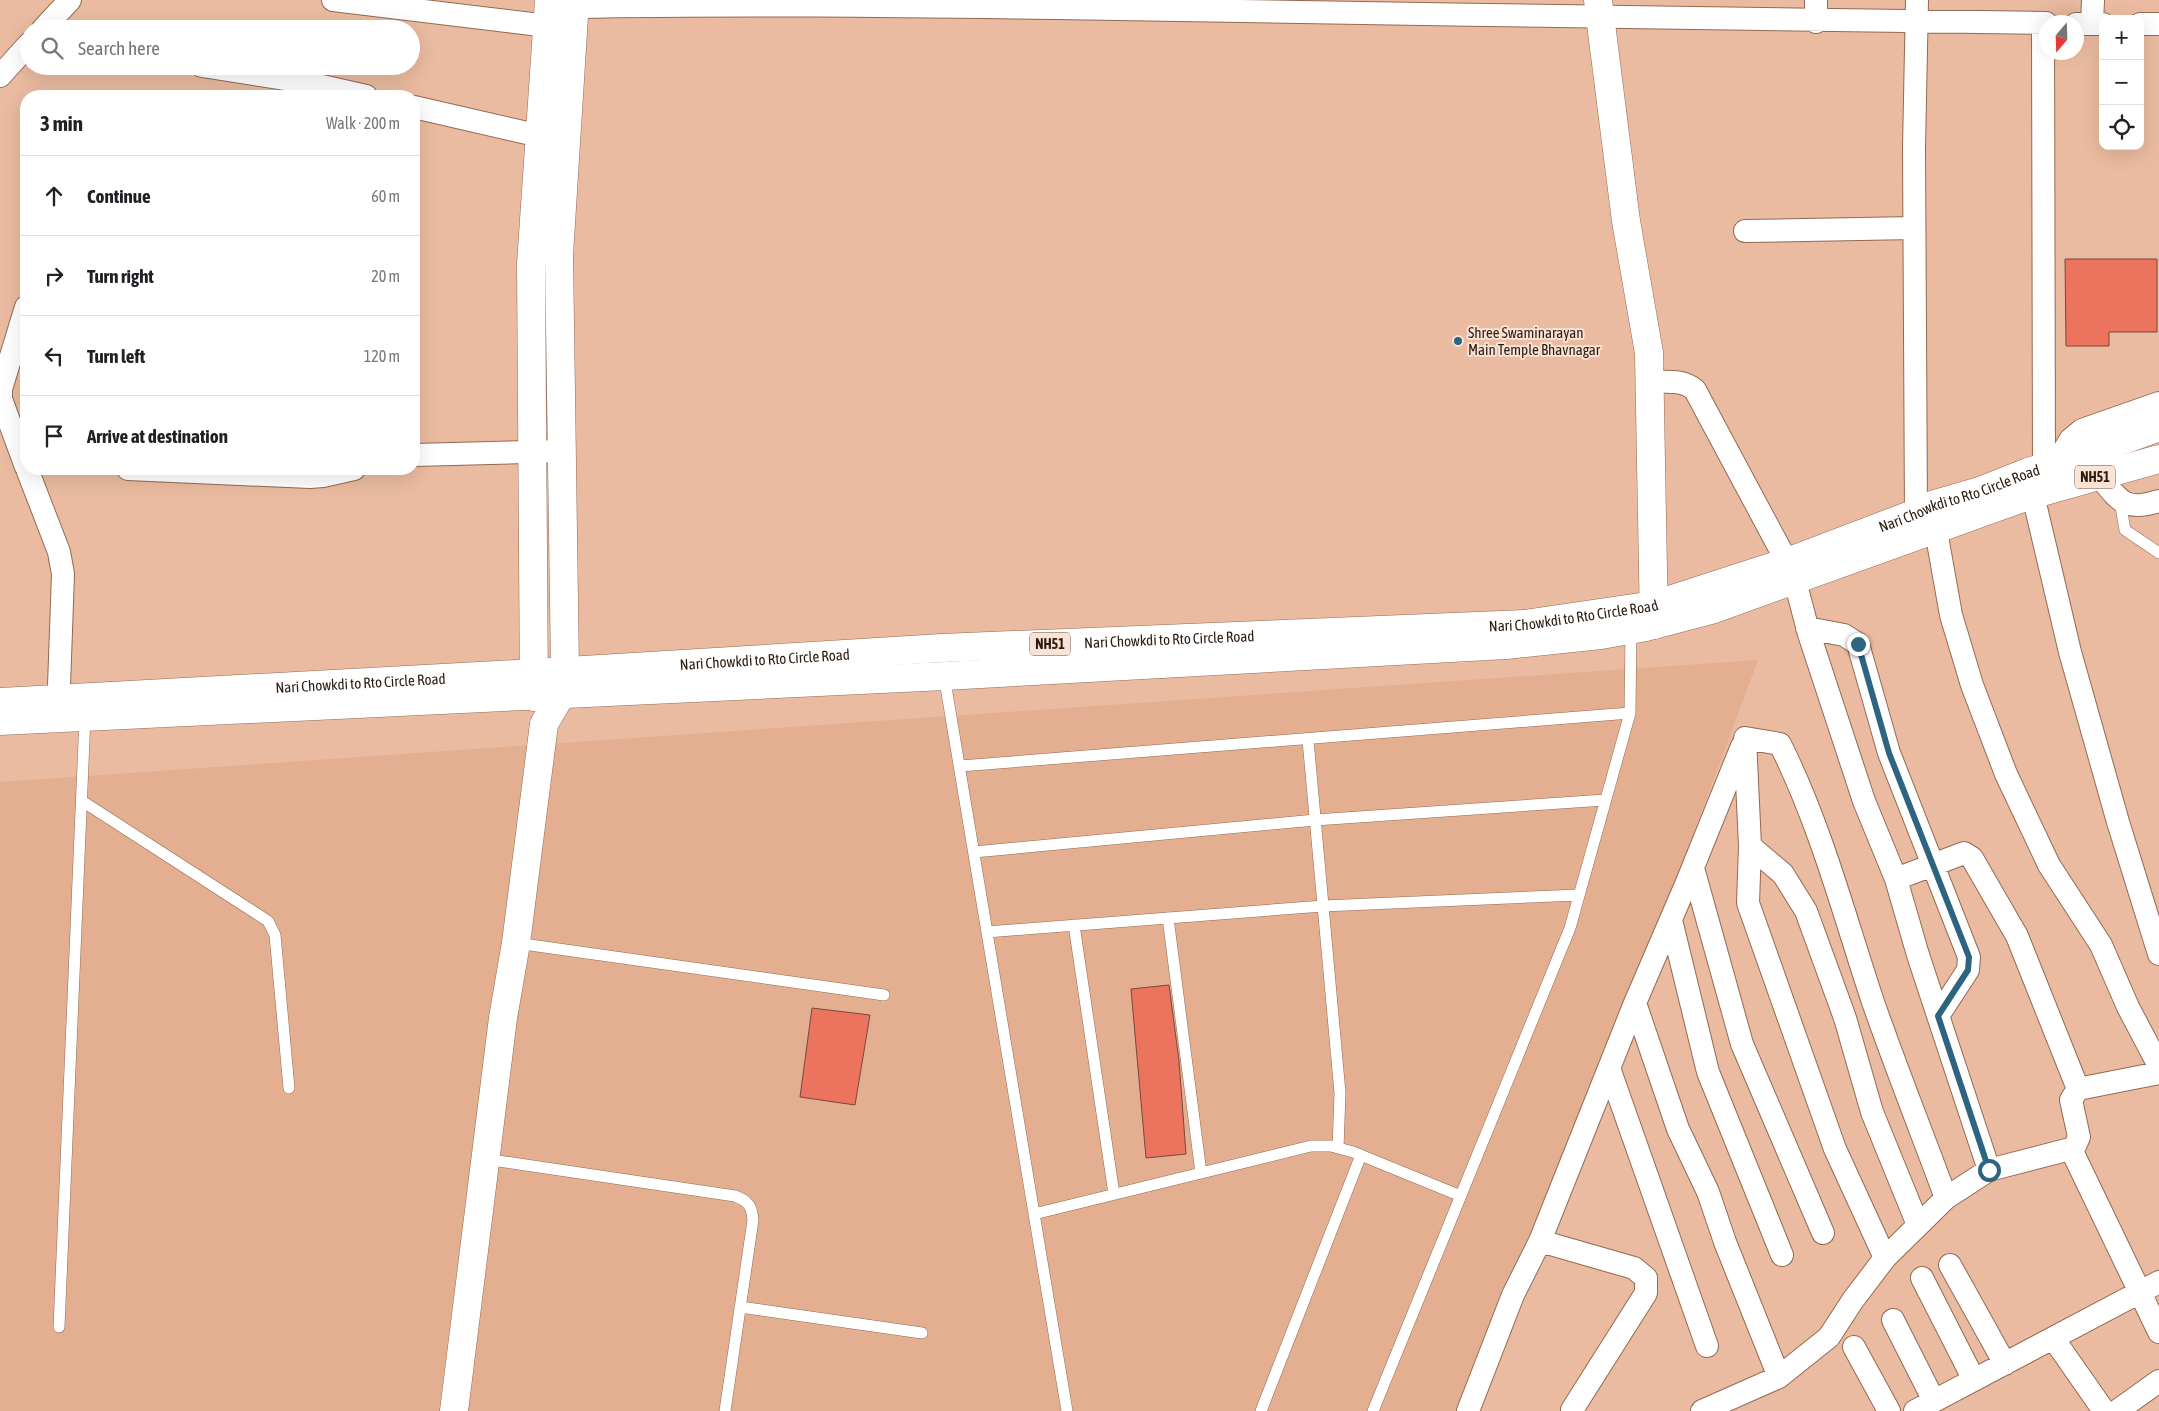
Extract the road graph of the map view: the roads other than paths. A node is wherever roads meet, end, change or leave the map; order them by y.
1 (70, 0) edge
2 (333, 0) edge
3 (1917, 0) edge
4 (2092, 0) edge
5 (702, 2) edge
6 (753, 2) edge
7 (1289, 5) edge
8 (559, 7) edge
9 (1599, 9) edge
10 (1816, 11) edge
11 (51, 20) edge
12 (1917, 22) junction
13 (2039, 23) edge
14 (2090, 24) edge
15 (2144, 24) edge
16 (2159, 24) edge
17 (20, 50) edge
18 (2045, 60) edge
19 (4, 62) edge
20 (259, 75) edge
21 (339, 90) edge
22 (420, 108) edge
23 (540, 136) junction
24 (1914, 228) junction
25 (1746, 231) dead end
26 (20, 327) edge
27 (1650, 382) junction
28 (2159, 404) edge
29 (2159, 427) edge
30 (20, 451) edge
31 (562, 451) junction
32 (533, 453) junction
33 (420, 454) edge
34 (2159, 459) edge
35 (2047, 471) junction
36 (29, 475) edge
37 (278, 475) edge
38 (327, 475) edge
39 (2099, 476) junction
40 (2120, 501) junction
41 (2159, 501) edge
42 (1928, 516) junction
43 (2159, 553) edge
44 (1791, 571) junction
45 (1642, 617) junction
46 (1807, 628) junction
47 (943, 662) junction
48 (563, 683) junction
49 (534, 685) junction
50 (0, 702) edge
51 (86, 707) junction
52 (58, 708) junction
53 (1630, 713) junction
54 (0, 721) edge
55 (544, 724) junction
56 (1745, 738) junction
57 (1308, 740) junction
58 (960, 766) junction
59 (1605, 800) junction
60 (82, 801) junction
61 (1315, 820) junction
62 (1750, 846) junction
63 (974, 852) junction
64 (1933, 866) junction
65 (1693, 868) junction
66 (1896, 880) junction
67 (1579, 895) junction
68 (1323, 906) junction
69 (1168, 918) junction
70 (1671, 920) junction
71 (1074, 926) junction
72 (987, 932) junction
73 (516, 943) junction
74 (2159, 954) edge
75 (884, 995) dead end
76 (1635, 1003) junction
77 (1938, 1016) junction
78 (2159, 1066) edge
79 (1609, 1068) junction
80 (2159, 1073) edge
81 (289, 1088) dead end
82 (2074, 1095) junction
83 (2075, 1143) junction
84 (1338, 1148) junction
85 (1360, 1155) junction
86 (485, 1159) junction
87 (1989, 1170) junction
88 (1201, 1173) junction
89 (1114, 1194) junction
90 (1461, 1196) junction
91 (1946, 1198) junction
92 (1034, 1214) junction
93 (1918, 1225) junction
94 (1823, 1233) dead end
95 (1540, 1241) junction
96 (1782, 1255) dead end
97 (1885, 1258) junction
98 (1950, 1265) dead end
99 (1922, 1278) dead end
100 (2159, 1282) edge
101 (2138, 1292) junction
102 (740, 1307) junction
103 (1893, 1320) dead end
104 (59, 1327) dead end
105 (2159, 1332) edge
106 (922, 1334) dead end
107 (2053, 1338) junction
108 (1707, 1346) dead end
109 (1854, 1347) dead end
110 (2005, 1364) junction
111 (1779, 1377) junction
112 (1974, 1380) junction
113 (2159, 1381) edge
114 (1924, 1406) edge
115 (1572, 1410) edge
116 (454, 1411) edge
117 (725, 1411) edge
118 (1067, 1411) edge
119 (1262, 1411) edge
120 (1373, 1411) edge
121 (1468, 1411) edge
122 (1702, 1411) edge
123 (1890, 1411) edge
124 (2104, 1411) edge
125 (2117, 1411) edge

1 - 11 street
2 - 8 street
3 - 12 street
4 - 14 street
5 - 6 street
5 - 8 street
6 - 7 street
7 - 9 street
8 - 23 main road
8 - 31 main road
9 - 10 street
9 - 27 main road
10 - 12 street
12 - 13 street
12 - 24 street
15 - 16 street
17 - 19 street
18 - 35 street
20 - 21 street
22 - 23 street
23 - 32 main road
24 - 25 street
24 - 42 street
26 - 30 street
27 - 44 street
27 - 45 main road
28 - 35 street
29 - 35 main road, NH51
31 - 32 street
31 - 48 main road
32 - 33 street
32 - 49 main road
34 - 39 main road, NH51
35 - 39 main road, NH51
35 - 42 main road, Nari Chowkdi to Rto Circle Road / NH51
35 - 74 street
36 - 52 street
37 - 38 street
39 - 40 street
40 - 41 street
40 - 43 lane
42 - 44 main road, Nari Chowkdi to Rto Circle Road / NH51
42 - 78 street
44 - 45 main road, Nari Chowkdi to Rto Circle Road / NH51
44 - 46 street
45 - 47 main road, Nari Chowkdi to Rto Circle Road / NH51
45 - 53 lane
46 - 64 street
46 - 66 street
47 - 48 main road, Nari Chowkdi to Rto Circle Road / NH51
47 - 58 lane
48 - 49 main road, Nari Chowkdi to Rto Circle Road / NH51
48 - 55 main road
49 - 51 main road, Nari Chowkdi to Rto Circle Road / NH51
49 - 55 main road
50 - 52 main road, Nari Chowkdi to Rto Circle Road / NH51
51 - 52 main road, Nari Chowkdi to Rto Circle Road / NH51
51 - 60 lane
52 - 54 main road, NH51
53 - 57 lane
53 - 59 lane
55 - 73 main road
56 - 62 street
56 - 65 street
56 - 91 street
57 - 58 lane
57 - 61 lane
58 - 63 lane
59 - 61 lane
59 - 67 lane
60 - 81 lane
60 - 104 lane
61 - 63 lane
61 - 68 lane
62 - 93 street
62 - 97 street
63 - 72 lane
64 - 66 street
64 - 77 street
64 - 82 street
65 - 70 street
65 - 94 street
66 - 77 street
67 - 68 lane
67 - 90 lane
68 - 69 lane
68 - 84 lane
69 - 71 lane
69 - 88 lane
70 - 76 street
70 - 96 street
71 - 72 lane
71 - 89 lane
72 - 92 lane
73 - 75 lane
73 - 86 main road
76 - 79 street
76 - 111 street
77 - 87 street
79 - 95 street
79 - 108 street
80 - 82 street
82 - 83 street
83 - 87 street
83 - 101 street
84 - 85 lane
84 - 88 lane
85 - 90 lane
85 - 119 lane
86 - 102 lane
86 - 116 main road
87 - 91 street
88 - 89 lane
89 - 92 lane
90 - 120 lane
91 - 93 street
92 - 118 lane
93 - 97 street
95 - 115 street
95 - 121 street
97 - 111 street
98 - 110 street
99 - 112 street
100 - 101 street
101 - 105 street
101 - 107 street
102 - 106 lane
102 - 117 lane
103 - 114 street
107 - 110 street
107 - 124 street
109 - 123 street
110 - 112 street
111 - 122 street
112 - 114 street
113 - 125 street

